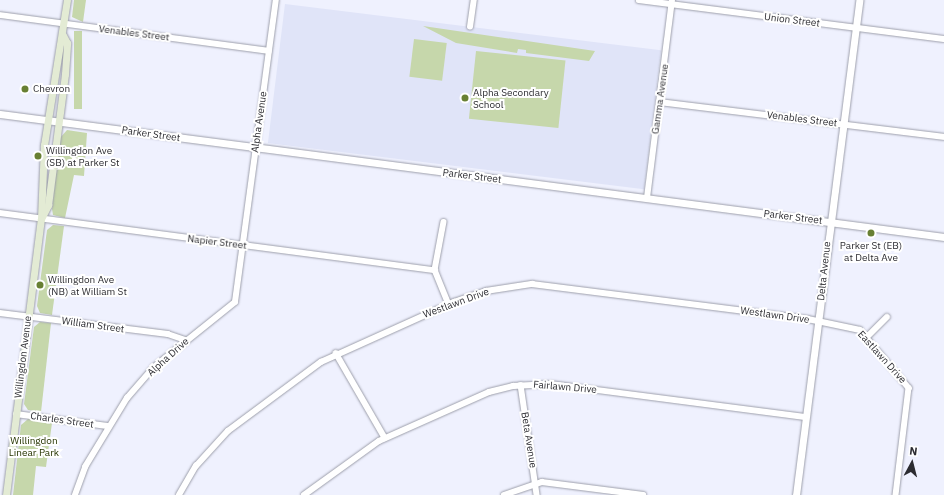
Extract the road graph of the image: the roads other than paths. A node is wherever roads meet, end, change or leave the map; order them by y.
1 (67, 0) edge
2 (276, 0) edge
3 (474, 0) edge
4 (639, 0) edge
5 (859, 0) edge
6 (672, 2) edge
7 (0, 15) edge
8 (64, 24) junction
9 (470, 27) dead end
10 (855, 28) junction
11 (63, 35) junction
12 (944, 39) edge
13 (269, 51) junction
14 (660, 102) junction
15 (0, 114) edge
16 (48, 120) junction
17 (58, 121) junction
18 (843, 124) junction
19 (944, 137) edge
20 (256, 148) junction
21 (647, 198) junction
22 (0, 213) edge
23 (41, 219) junction
24 (444, 222) dead end
25 (830, 222) junction
26 (944, 237) edge
27 (244, 245) junction
28 (435, 270) junction
29 (449, 304) junction
30 (0, 313) edge
31 (28, 316) junction
32 (887, 316) dead end
33 (818, 322) junction
34 (867, 337) junction
35 (185, 340) junction
36 (336, 354) junction
37 (520, 385) junction
38 (16, 414) junction
39 (806, 417) junction
40 (107, 426) junction
41 (385, 438) junction
42 (535, 483) junction
43 (6, 495) edge
44 (75, 495) edge
45 (179, 495) edge
46 (304, 495) edge
47 (504, 495) edge
48 (537, 495) edge
49 (643, 495) edge
50 (796, 495) edge
51 (896, 495) edge

1 - 8 main road, Willingdon Avenue
2 - 13 street, Alpha Avenue
3 - 9 street
4 - 6 street, Union Street
5 - 10 street, Delta Avenue
6 - 10 street, Union Street
6 - 14 street, Gamma Avenue
7 - 8 street, Venables Street
8 - 11 main road, Willingdon Avenue
8 - 13 street, Venables Street
10 - 12 street, Union Street
10 - 18 street, Delta Avenue
11 - 16 main road, Willingdon Avenue
11 - 17 main road, Willingdon Avenue
13 - 20 street, Alpha Avenue
14 - 18 street, Venables Street
14 - 21 street, Gamma Avenue
15 - 16 street, Parker Street
16 - 17 street, Parker Street
16 - 23 main road, Willingdon Avenue
17 - 20 street, Parker Street
17 - 23 main road, Willingdon Avenue
18 - 19 street, Venables Street
18 - 25 street, Delta Avenue
20 - 21 street, Parker Street
20 - 27 street, Alpha Avenue
21 - 25 street, Parker Street
22 - 23 street, Napier Street
23 - 27 street, Napier Street
23 - 31 main road, Willingdon Avenue
24 - 28 street
25 - 26 street, Parker Street
25 - 33 street, Delta Avenue
27 - 28 street, Napier Street
27 - 35 street, Alpha Drive
28 - 29 street
29 - 33 street, Westlawn Drive
29 - 36 street, Westlawn Drive
30 - 31 street, William Street
31 - 35 street, William Street
31 - 38 main road, Willingdon Avenue
32 - 34 street
33 - 34 street, Eastlawn Drive
33 - 39 street, Delta Avenue
34 - 51 street, Eastlawn Drive
35 - 40 street, Alpha Drive
36 - 41 street
36 - 45 street, Westlawn Drive
37 - 39 street, Fairlawn Drive
37 - 41 street, Fairlawn Drive
37 - 42 street, Beta Avenue
38 - 40 street, Charles Street
38 - 43 main road, Willingdon Avenue
39 - 50 street, Delta Avenue
40 - 44 street, Alpha Drive
41 - 46 street, Fairlawn Drive
42 - 47 street
42 - 48 street, Beta Avenue
42 - 49 street

